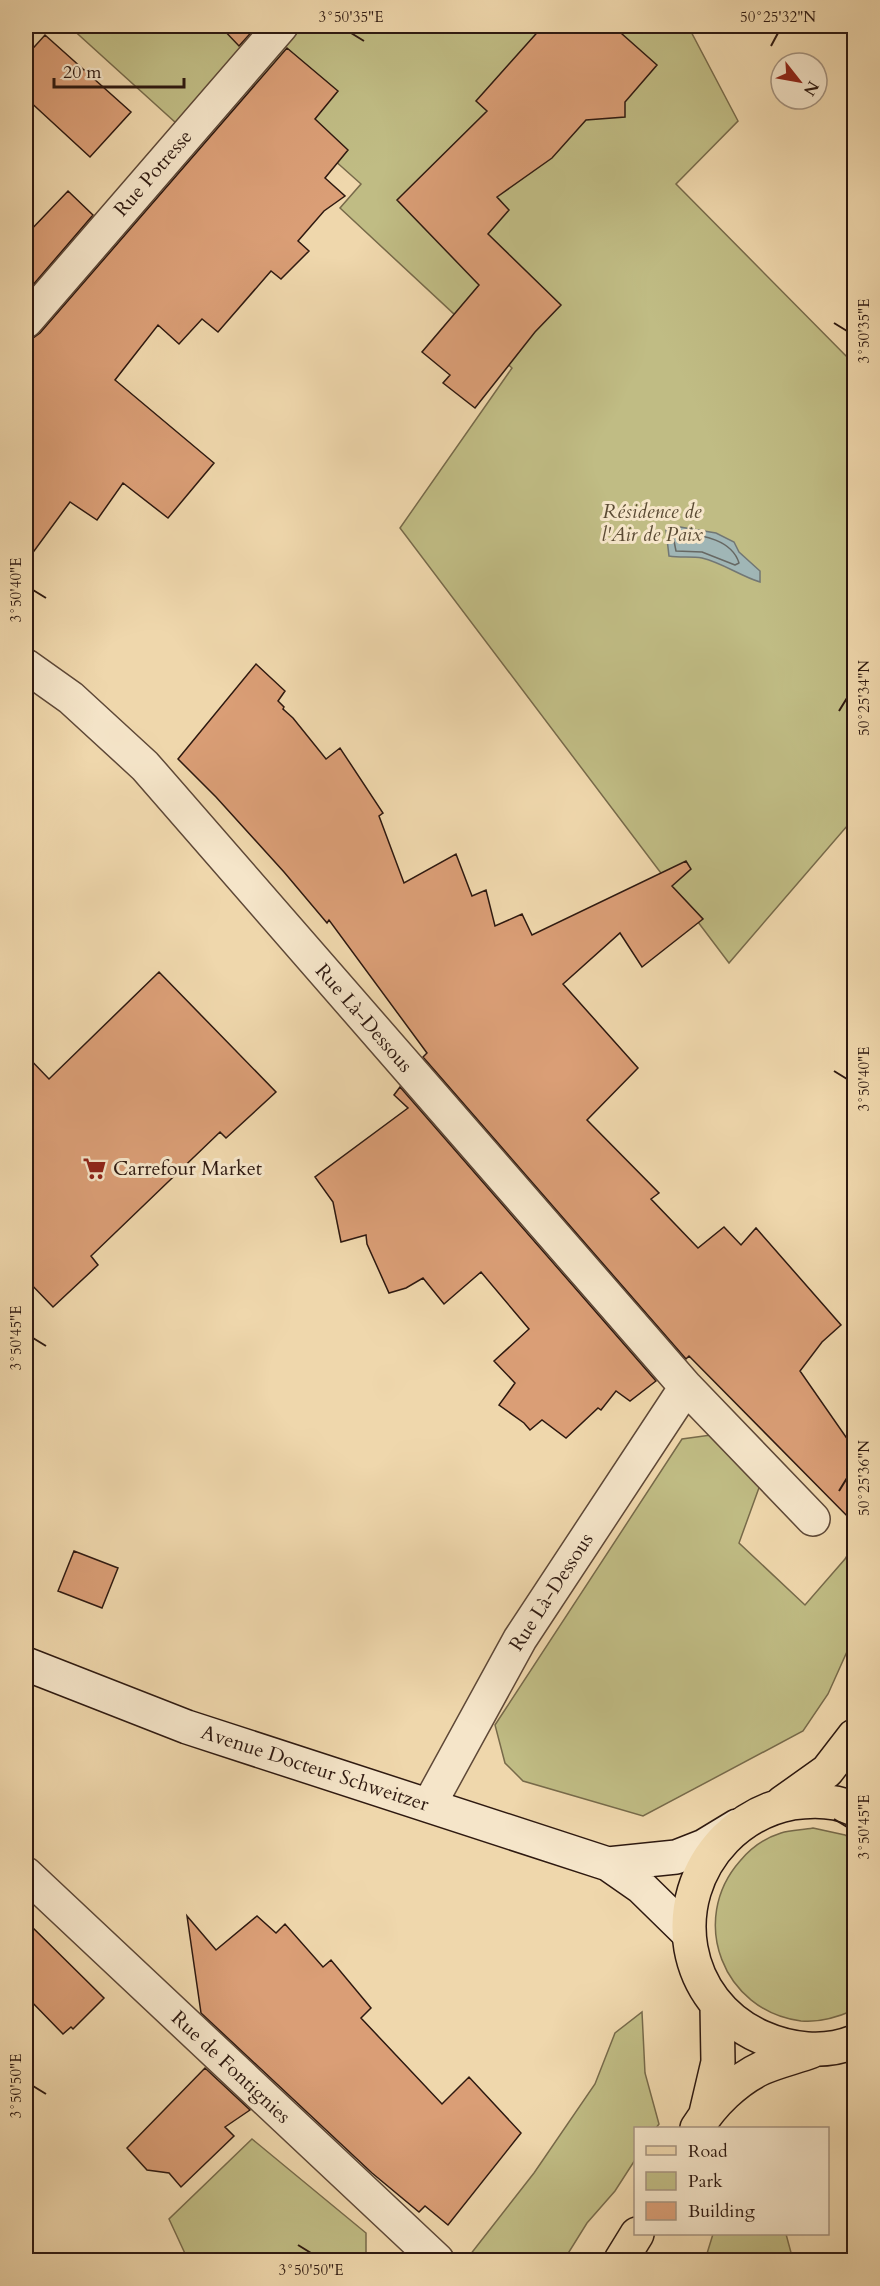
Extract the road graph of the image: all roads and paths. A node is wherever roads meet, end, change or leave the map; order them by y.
1 (281, 26) edge
2 (26, 321) edge
3 (26, 666) edge
4 (686, 1387) junction
5 (813, 1519) dead end
6 (26, 1664) edge
7 (855, 1736) edge
8 (429, 1804) junction
9 (778, 1806) junction
10 (855, 1809) edge
11 (739, 1825) junction
12 (609, 1864) junction
13 (26, 1874) edge
14 (688, 1933) junction
15 (717, 2005) junction
16 (855, 2042) edge
17 (816, 2050) junction
18 (702, 2121) edge
19 (636, 2235) edge
20 (437, 2260) edge
21 (621, 2260) edge

1 - 2 street, Rue Potresse
3 - 4 street, Rue Là-Dessous
4 - 5 street, Rue Là-Dessous
4 - 8 street, Rue Là-Dessous
6 - 8 street, Avenue Docteur Schweitzer
7 - 9 main road
8 - 12 street, Avenue Docteur Schweitzer
9 - 10 main road
9 - 11 main road
11 - 12 street
11 - 14 main road
12 - 14 street
13 - 20 street, Rue de Fontignies
14 - 15 main road
15 - 17 main road
15 - 18 main road
16 - 17 main road
17 - 18 main road
19 - 21 main road

